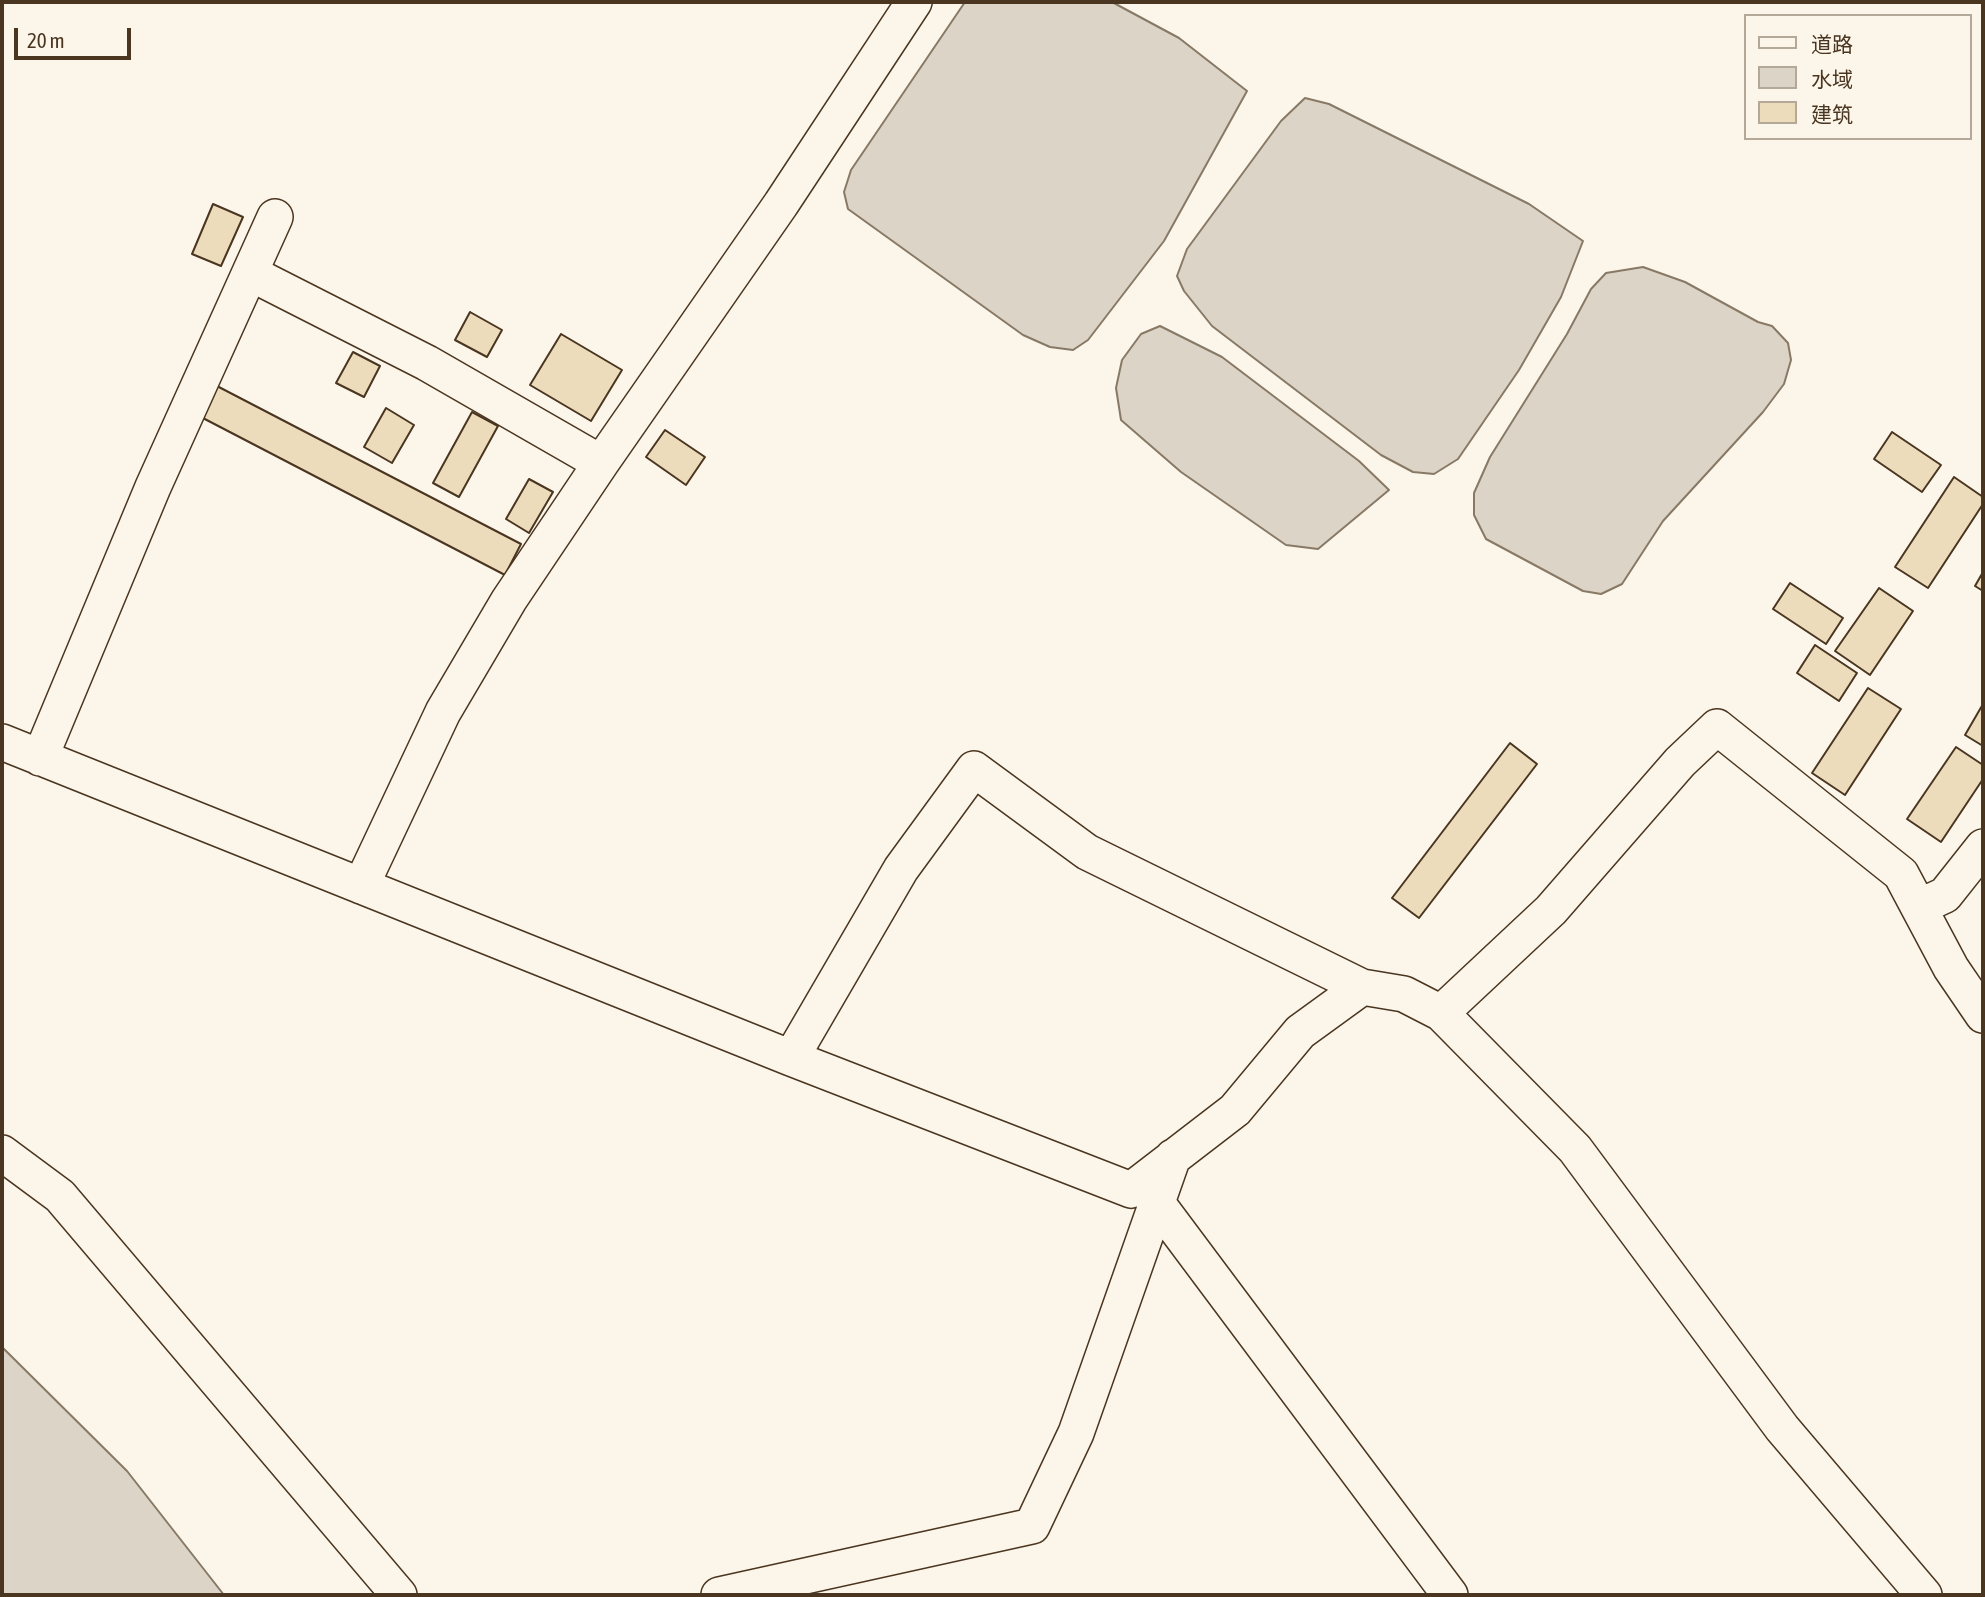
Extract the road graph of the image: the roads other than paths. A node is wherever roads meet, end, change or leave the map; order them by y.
1 (914, 2) edge
2 (275, 217) dead end
3 (250, 272) junction
4 (601, 463) junction
5 (2, 742) edge
6 (40, 758) junction
7 (1983, 848) edge
8 (361, 886) junction
9 (1919, 907) junction
10 (1362, 987) junction
11 (1441, 1013) junction
12 (1983, 1014) edge
13 (791, 1058) junction
14 (2, 1153) edge
15 (1173, 1157) junction
16 (1157, 1203) junction
17 (399, 1595) edge
18 (719, 1595) edge
19 (1450, 1595) edge
20 (1924, 1595) edge

1 - 4 street
2 - 3 street
3 - 4 street
3 - 6 street
4 - 8 street
5 - 6 street
6 - 8 street
7 - 9 street
8 - 13 street
9 - 11 street
9 - 12 street
10 - 11 street
10 - 13 street
10 - 15 street
11 - 20 street
13 - 15 street
14 - 17 street
15 - 16 street
16 - 18 street
16 - 19 street

